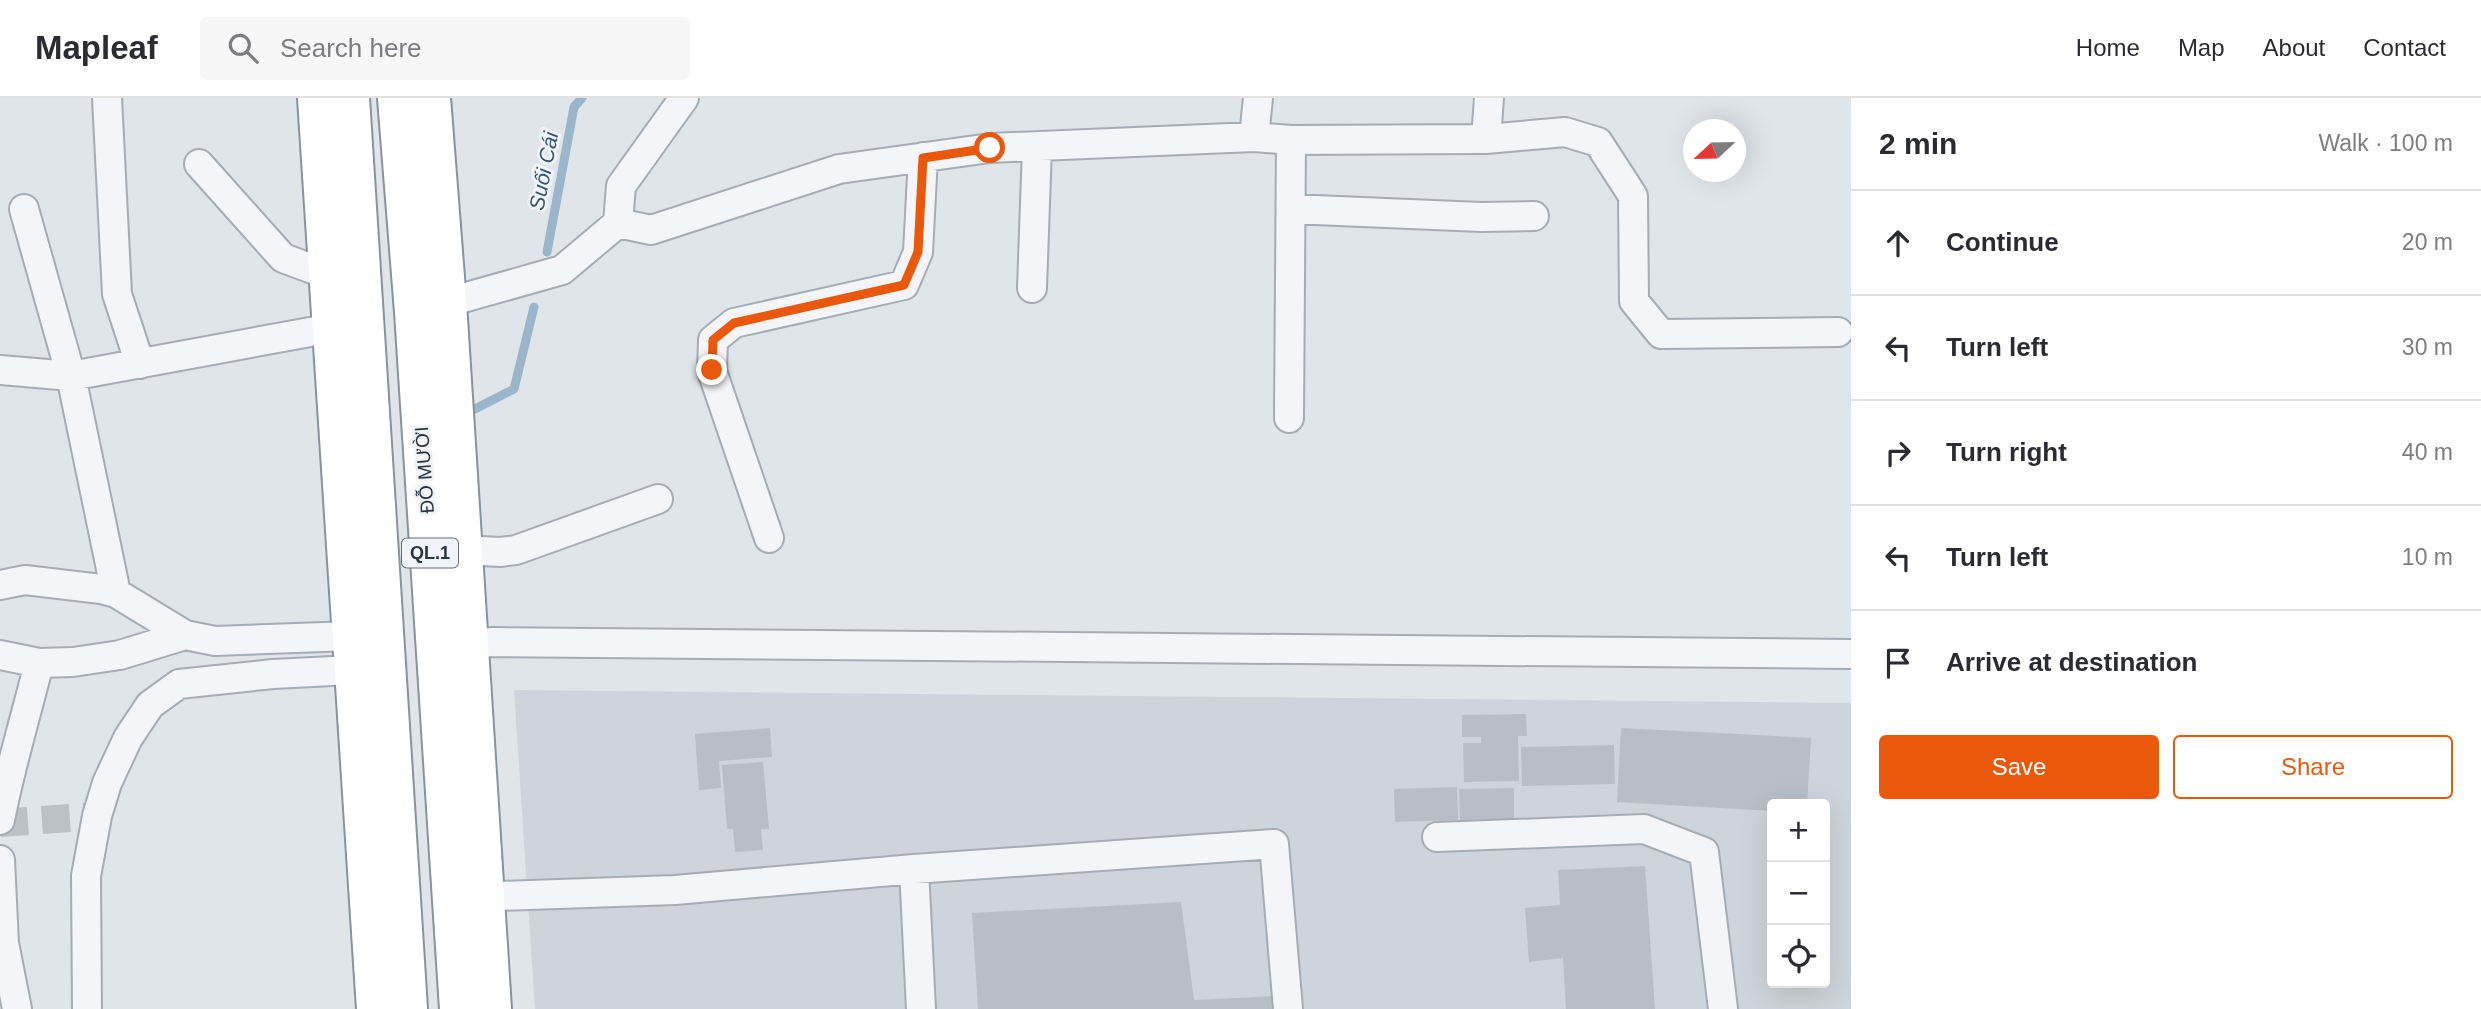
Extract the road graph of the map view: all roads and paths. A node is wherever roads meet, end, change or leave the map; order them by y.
1 (107, 98) edge
2 (317, 98) edge
3 (350, 98) edge
4 (397, 98) edge
5 (431, 98) edge
6 (684, 98) edge
7 (1258, 98) edge
8 (1489, 98) edge
9 (1254, 137) junction
10 (1486, 139) junction
11 (1291, 140) junction
12 (1037, 147) junction
13 (923, 158) junction
14 (199, 164) dead end
15 (24, 209) dead end
16 (1291, 209) junction
17 (1534, 216) dead end
18 (618, 223) junction
19 (330, 275) junction
20 (1032, 288) dead end
21 (431, 307) junction
22 (332, 328) junction
23 (1838, 332) dead end
24 (140, 364) junction
25 (0, 370) edge
26 (71, 376) junction
27 (1289, 418) dead end
28 (658, 499) dead end
29 (769, 538) dead end
30 (463, 550) junction
31 (0, 585) edge
32 (116, 593) junction
33 (185, 635) junction
34 (469, 644) junction
35 (352, 653) junction
36 (1851, 654) edge
37 (0, 655) edge
38 (38, 663) junction
39 (0, 820) edge
40 (1437, 837) dead end
41 (0, 860) edge
42 (914, 869) junction
43 (468, 897) junction
44 (17, 1009) edge
45 (87, 1009) edge
46 (376, 1009) edge
47 (408, 1009) edge
48 (459, 1009) edge
49 (492, 1009) edge
50 (921, 1009) edge
51 (1289, 1009) edge
52 (1723, 1009) edge

1 - 24 street
2 - 19 highway
3 - 47 highway, QL.1
4 - 21 highway, ĐỖ MƯỜI / QL.1
5 - 21 highway, ĐỖ MƯỜI / QL.1
6 - 18 street
7 - 9 street
8 - 10 street
9 - 11 street
9 - 12 street
10 - 11 street
10 - 23 street
11 - 16 street
12 - 13 street
12 - 20 street
13 - 18 street
13 - 29 street
14 - 19 street
15 - 26 street
16 - 17 street
16 - 27 street
18 - 21 street
19 - 22 highway
21 - 30 highway, ĐỖ MƯỜI / QL.1
21 - 43 highway, ĐỖ MƯỜI / QL.1
22 - 24 street
22 - 35 highway
24 - 26 street
25 - 26 street
26 - 32 street
28 - 30 street
30 - 34 highway, ĐỖ MƯỜI / QL.1
31 - 32 street
32 - 33 street
33 - 35 street
33 - 38 street
34 - 36 street
34 - 43 highway, ĐỖ MƯỜI / QL.1
35 - 45 street
35 - 46 highway
37 - 38 street
38 - 39 street
40 - 52 street
41 - 44 street
42 - 43 street
42 - 50 street
42 - 51 street
43 - 48 highway, ĐỖ MƯỜI / QL.1
43 - 49 highway, ĐỖ MƯỜI / QL.1

